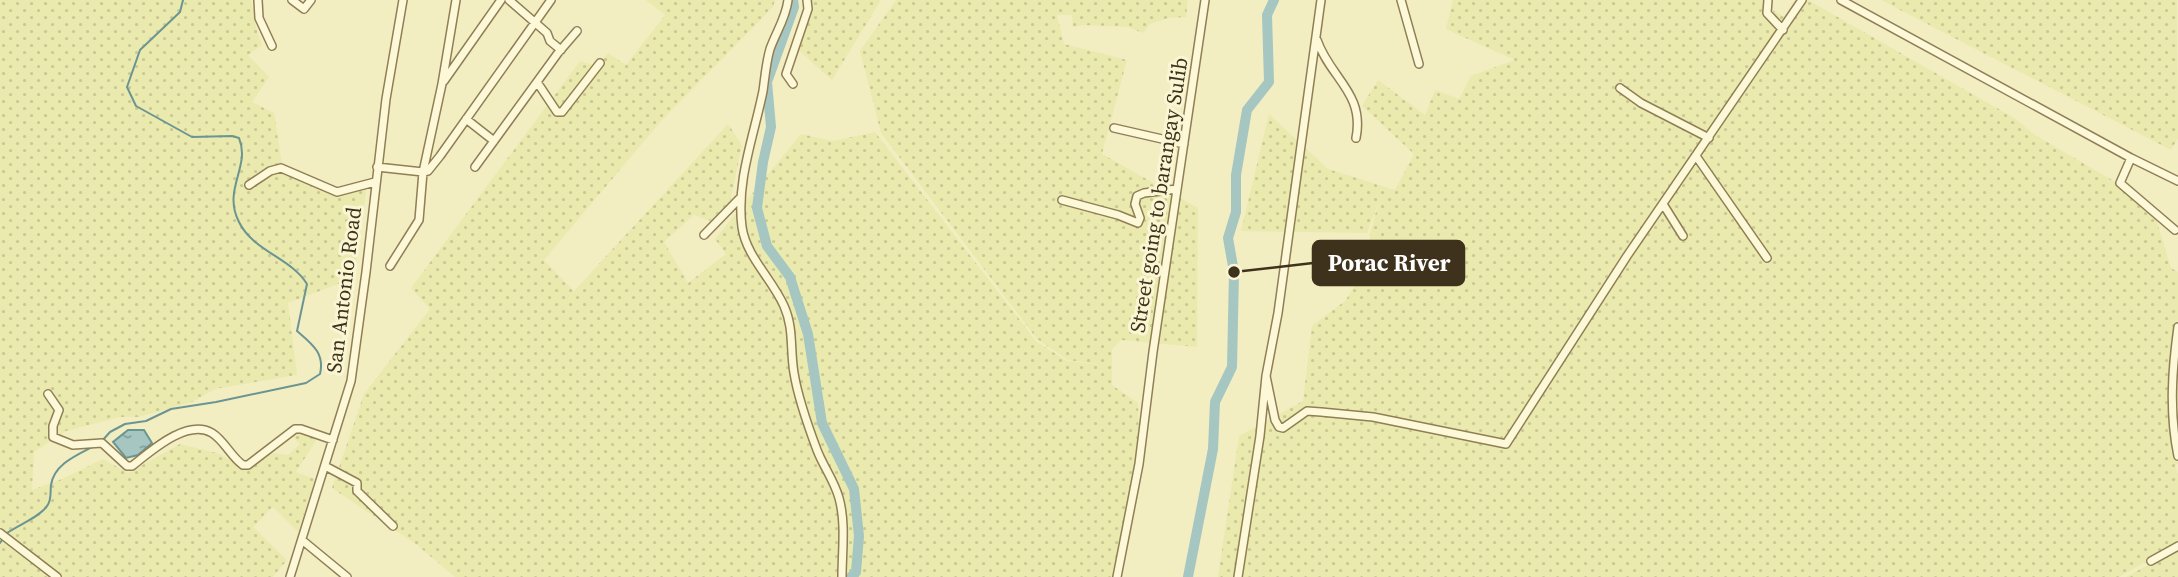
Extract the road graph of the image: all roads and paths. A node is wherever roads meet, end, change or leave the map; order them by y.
1 (258, 0) edge
2 (292, 0) edge
3 (311, 0) edge
4 (403, 0) edge
5 (456, 0) edge
6 (501, 0) edge
7 (509, 0) edge
8 (551, 0) edge
9 (788, 0) edge
10 (807, 0) edge
11 (1205, 0) edge
12 (1321, 0) edge
13 (1401, 0) edge
14 (1768, 0) edge
15 (1802, 0) edge
16 (1841, 0) edge
17 (536, 22) junction
18 (1783, 30) junction
19 (577, 31) dead end
20 (1315, 36) junction
21 (272, 46) dead end
22 (561, 50) junction
23 (600, 63) dead end
24 (1419, 64) dead end
25 (537, 82) junction
26 (442, 84) junction
27 (793, 84) dead end
28 (1620, 88) dead end
29 (466, 119) junction
30 (1114, 128) dead end
31 (1356, 138) dead end
32 (1709, 138) junction
33 (494, 141) junction
34 (1184, 144) junction
35 (1696, 156) junction
36 (2131, 158) junction
37 (377, 167) junction
38 (475, 167) dead end
39 (423, 172) junction
40 (2178, 181) edge
41 (375, 182) junction
42 (249, 185) dead end
43 (1177, 190) junction
44 (739, 199) junction
45 (1062, 200) dead end
46 (1663, 204) junction
47 (2175, 230) dead end
48 (704, 235) dead end
49 (1683, 236) dead end
50 (1767, 258) dead end
51 (390, 265) dead end
52 (2178, 327) edge
53 (2177, 349) edge
54 (1266, 376) junction
55 (48, 394) dead end
56 (333, 440) junction
57 (2178, 456) edge
58 (325, 466) junction
59 (393, 526) dead end
60 (0, 533) edge
61 (302, 540) junction
62 (2178, 546) edge
63 (2151, 561) dead end
64 (291, 573) edge
65 (57, 577) edge
66 (300, 577) edge
67 (347, 577) edge
68 (842, 577) edge
69 (1117, 577) edge
70 (1238, 577) edge

1 - 21 street
2 - 3 street
4 - 37 street, San Antonio Road
5 - 26 street
6 - 26 street
7 - 17 street
8 - 17 street
9 - 44 street
10 - 27 street
11 - 34 street, Street going to barangay Sulib
12 - 20 street
13 - 24 street
14 - 18 street
15 - 18 street
16 - 36 street
17 - 22 street
17 - 29 street
18 - 32 street
19 - 22 street
20 - 31 street
20 - 54 street
22 - 25 street
23 - 25 street
25 - 33 street
26 - 39 street
28 - 32 street
29 - 33 street
29 - 39 street
30 - 34 street
32 - 35 street
33 - 38 street
34 - 43 street, Street going to barangay Sulib
35 - 46 street
35 - 50 street
36 - 40 street
36 - 47 street
37 - 39 street
37 - 41 street, San Antonio Road
39 - 51 street
41 - 42 street
41 - 56 street, San Antonio Road
43 - 45 street
43 - 69 street, Street going to barangay Sulib
44 - 48 street
44 - 68 street
46 - 49 street
46 - 54 street
52 - 53 street
53 - 57 street
54 - 70 street
55 - 56 street
56 - 58 street, San Antonio Road
58 - 59 street
58 - 61 street, San Antonio Road
60 - 65 street
61 - 64 street, San Antonio Road
61 - 67 street
62 - 63 street
64 - 66 street

